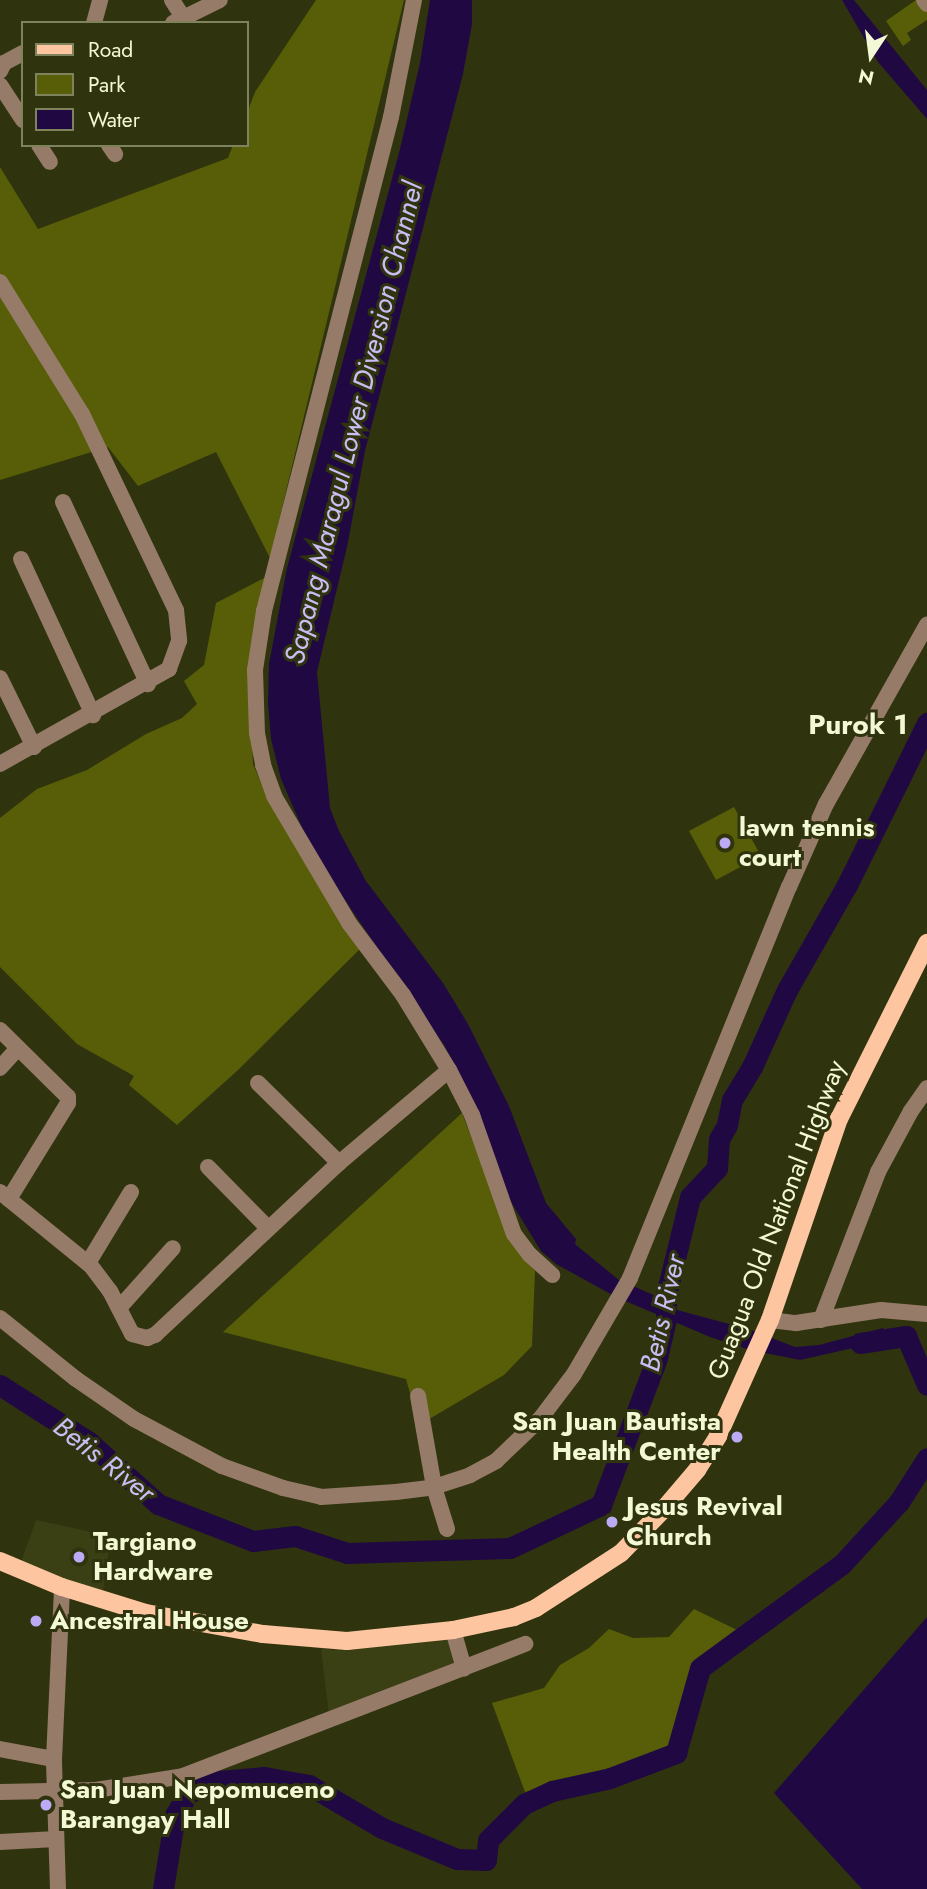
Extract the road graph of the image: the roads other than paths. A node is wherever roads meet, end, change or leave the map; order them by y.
1 (100, 0) edge
2 (172, 0) edge
3 (220, 0) edge
4 (414, 0) edge
5 (177, 19) edge
6 (95, 21) edge
7 (21, 54) edge
8 (0, 71) edge
9 (0, 85) edge
10 (21, 117) edge
11 (40, 147) edge
12 (50, 162) dead end
13 (0, 282) edge
14 (63, 502) dead end
15 (21, 559) dead end
16 (927, 625) edge
17 (0, 678) edge
18 (148, 684) junction
19 (93, 715) junction
20 (34, 747) junction
21 (0, 764) edge
22 (927, 943) edge
23 (0, 1030) edge
24 (18, 1048) junction
25 (0, 1068) edge
26 (449, 1070) junction
27 (258, 1083) dead end
28 (927, 1088) edge
29 (339, 1163) junction
30 (208, 1167) dead end
31 (131, 1192) dead end
32 (4, 1195) edge
33 (267, 1227) junction
34 (173, 1248) dead end
35 (88, 1263) junction
36 (552, 1275) dead end
37 (120, 1307) junction
38 (927, 1314) edge
39 (0, 1318) edge
40 (821, 1320) junction
41 (768, 1324) junction
42 (418, 1396) dead end
43 (434, 1487) junction
44 (447, 1529) dead end
45 (0, 1561) edge
46 (62, 1587) junction
47 (453, 1630) junction
48 (525, 1644) dead end
49 (464, 1668) junction
50 (0, 1749) edge
51 (54, 1759) junction
52 (0, 1792) edge
53 (57, 1793) junction
54 (56, 1839) junction
55 (0, 1842) edge
56 (58, 1889) edge

1 - 6 street
2 - 5 street
3 - 5 street
4 - 26 street
7 - 8 street
9 - 10 street
11 - 12 street
13 - 18 street
14 - 18 street
15 - 19 street
16 - 43 street
17 - 20 street
18 - 19 street
19 - 20 street
20 - 21 street
22 - 41 main road, Guagua Old National Highway
23 - 24 street
24 - 25 street
24 - 32 street
26 - 29 street
26 - 36 street
27 - 29 street
28 - 40 street
29 - 33 street
30 - 33 street
31 - 35 street
32 - 35 street
33 - 37 street
34 - 37 street
35 - 37 street
38 - 40 street
39 - 43 street
40 - 41 street
41 - 47 main road, Guagua Old National Highway
42 - 43 street
43 - 44 street
45 - 46 main road, Guagua Old National Highway
46 - 47 main road, Guagua Old National Highway
46 - 51 street
47 - 49 street
48 - 49 street
49 - 53 street
50 - 51 street
51 - 53 street
52 - 53 street
53 - 54 street
54 - 55 street
54 - 56 street

